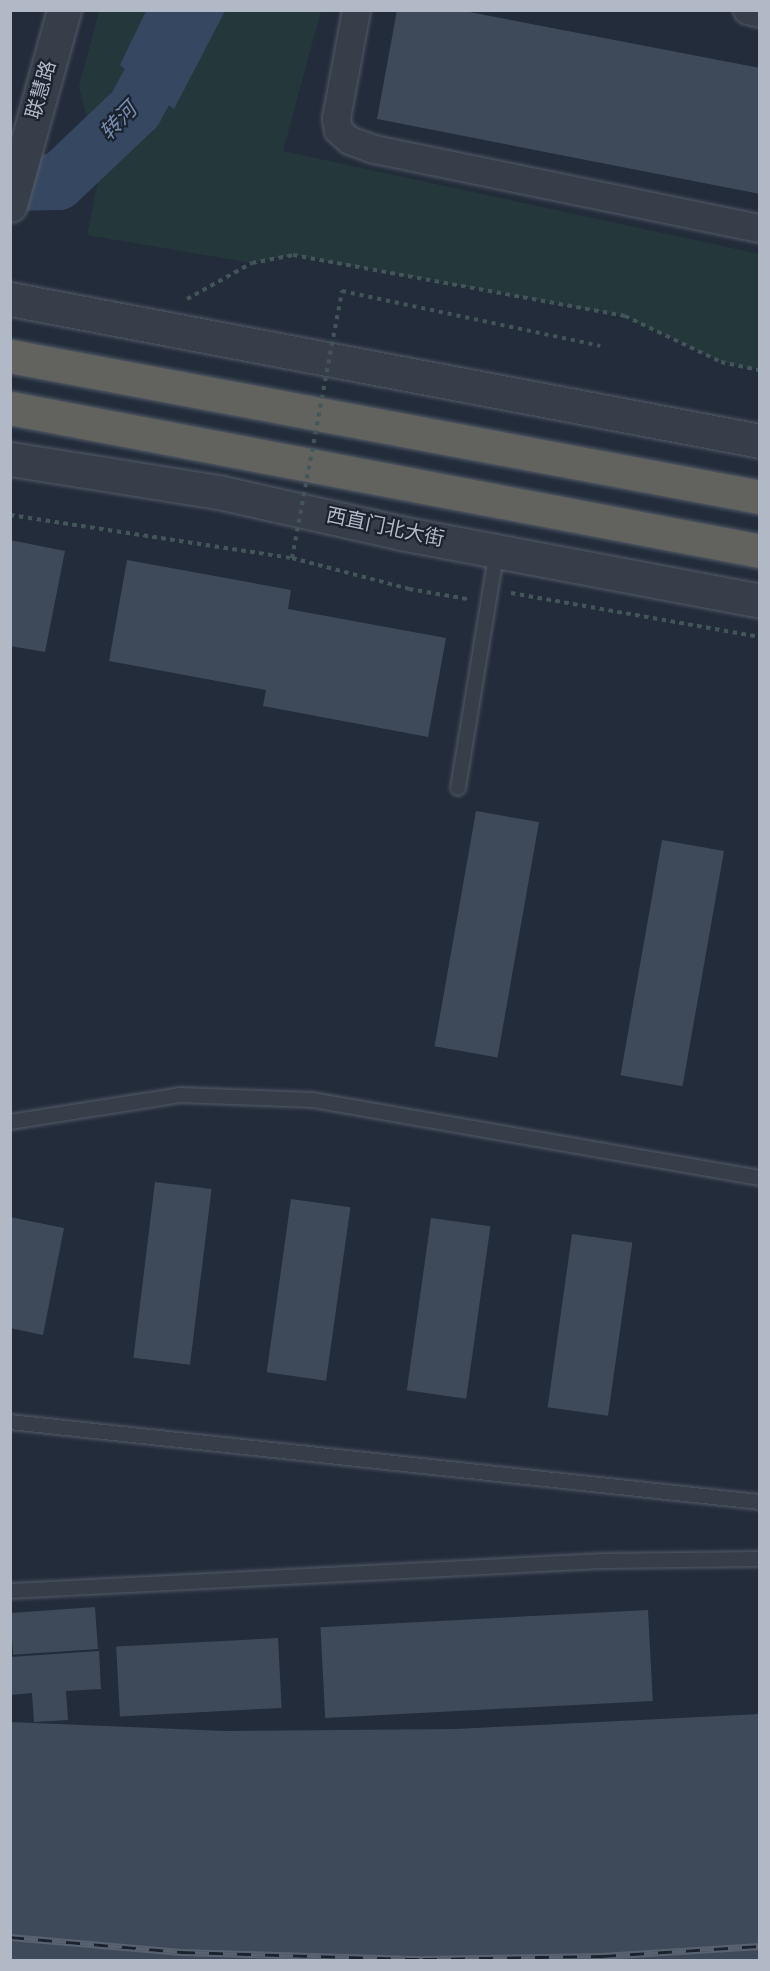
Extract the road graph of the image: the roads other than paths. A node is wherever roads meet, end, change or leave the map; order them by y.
1 (64, 10) edge
2 (356, 10) edge
3 (747, 10) edge
4 (759, 13) edge
5 (21, 140) edge
6 (10, 205) edge
7 (759, 228) edge
8 (10, 299) edge
9 (10, 356) edge
10 (10, 408) edge
11 (759, 441) edge
12 (10, 459) edge
13 (759, 497) edge
14 (759, 550) edge
15 (497, 551) junction
16 (759, 601) edge
17 (458, 788) dead end
18 (10, 1122) edge
19 (759, 1178) edge
20 (10, 1422) edge
21 (759, 1502) edge
22 (759, 1559) edge
23 (10, 1591) edge

1 - 5 street, 联慧路
2 - 7 street
3 - 4 street
5 - 6 street, 联慧路
8 - 11 street
9 - 13 highway
10 - 14 highway
12 - 15 street, 西直门北大街
15 - 16 street, 西直门北大街
15 - 17 lane
18 - 19 lane
20 - 21 lane
22 - 23 lane

